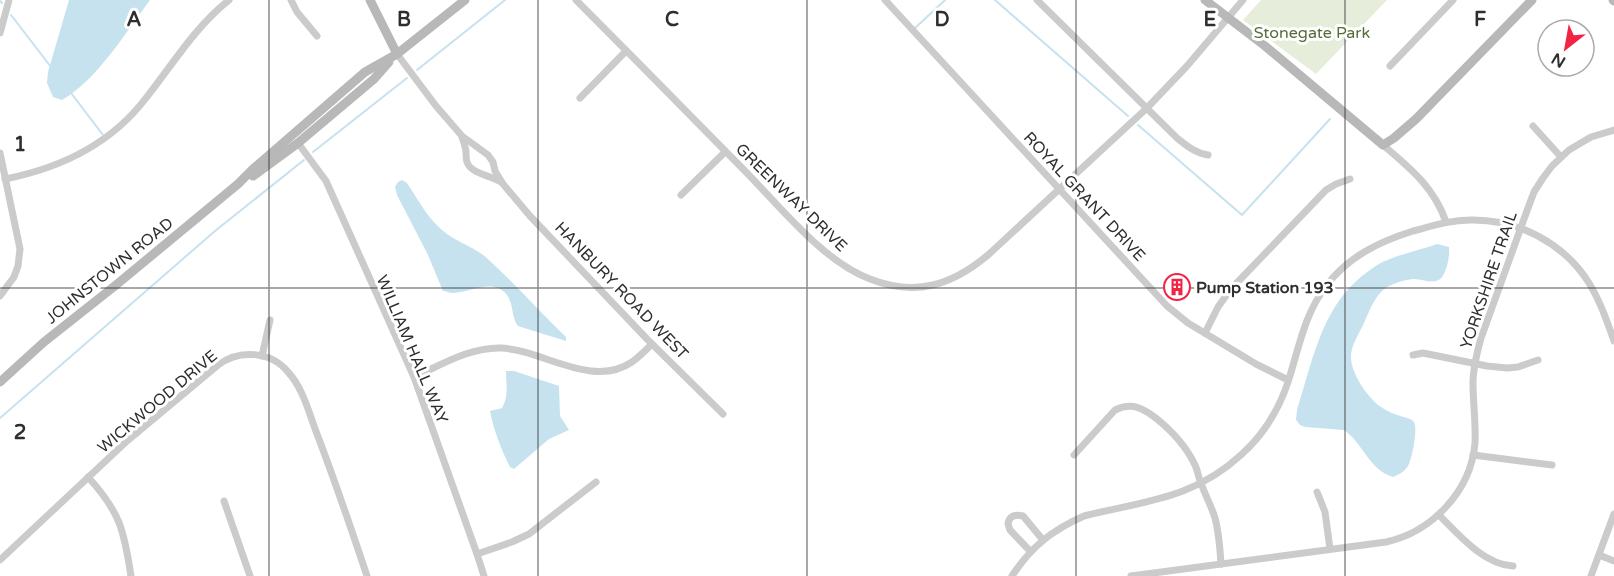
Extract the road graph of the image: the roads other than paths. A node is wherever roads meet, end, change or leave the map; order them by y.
1 (9, 0) edge
2 (229, 0) edge
3 (291, 0) edge
4 (370, 0) edge
5 (465, 0) edge
6 (576, 0) edge
7 (885, 0) edge
8 (1037, 0) edge
9 (1205, 0) edge
10 (1242, 0) edge
11 (1453, 0) edge
12 (1532, 0) edge
13 (1228, 18) junction
14 (0, 33) edge
15 (317, 36) dead end
16 (626, 51) junction
17 (397, 54) junction
18 (1390, 66) dead end
19 (580, 98) dead end
20 (1147, 108) junction
21 (1533, 126) dead end
22 (1614, 130) edge
23 (462, 136) junction
24 (298, 143) junction
25 (1383, 145) junction
26 (725, 152) junction
27 (0, 153) edge
28 (1208, 155) dead end
29 (1561, 157) junction
30 (5, 179) junction
31 (1350, 179) dead end
32 (238, 184) junction
33 (503, 184) junction
34 (1060, 188) junction
35 (681, 195) dead end
36 (1446, 222) junction
37 (1521, 228) junction
38 (0, 296) edge
39 (270, 320) dead end
40 (1205, 333) junction
41 (1614, 341) edge
42 (652, 344) junction
43 (1413, 355) dead end
44 (261, 356) junction
45 (1538, 360) dead end
46 (1474, 363) junction
47 (414, 377) junction
48 (1288, 380) junction
49 (0, 382) edge
50 (723, 414) dead end
51 (1074, 455) dead end
52 (1473, 455) junction
53 (1552, 465) dead end
54 (88, 477) junction
55 (596, 482) dead end
56 (1201, 484) junction
57 (1317, 492) dead end
58 (224, 501) dead end
59 (1614, 514) edge
60 (1439, 515) junction
61 (1043, 540) junction
62 (1330, 549) junction
63 (1030, 551) junction
64 (477, 554) junction
65 (1599, 555) junction
66 (0, 560) edge
67 (1614, 561) edge
68 (1221, 564) junction
69 (1512, 566) dead end
70 (131, 576) edge
71 (250, 576) edge
72 (367, 576) edge
73 (484, 576) edge
74 (1012, 576) edge
75 (1131, 576) edge
76 (1591, 576) edge

1 - 14 street
2 - 30 street
3 - 15 street
4 - 17 main road, HANBURY ROAD WEST
5 - 17 main road, JOHNSTOWN ROAD
6 - 16 street, GREENWAY DRIVE
7 - 34 street, ROYAL GRANT DRIVE
8 - 20 street
9 - 13 main road
10 - 13 street, GREENWAY DRIVE
11 - 18 street
12 - 25 main road
13 - 20 street, GREENWAY DRIVE
13 - 25 main road
16 - 19 street
16 - 26 street, GREENWAY DRIVE
17 - 23 street, HANBURY ROAD WEST
17 - 24 main road, JOHNSTOWN ROAD
17 - 32 main road, JOHNSTOWN ROAD
20 - 28 street
20 - 34 street, GREENWAY DRIVE
21 - 29 street
22 - 29 street, YORKSHIRE TRAIL
23 - 33 street, HANBURY ROAD WEST
23 - 33 street, HANBURY ROAD WEST
24 - 32 main road, JOHNSTOWN ROAD
24 - 47 street, WILLIAM HALL WAY
25 - 36 street
26 - 34 street, GREENWAY DRIVE
26 - 35 street
27 - 30 street
29 - 37 street, YORKSHIRE TRAIL
30 - 38 street
31 - 40 street
32 - 49 main road, JOHNSTOWN ROAD
33 - 42 street, HANBURY ROAD WEST
34 - 40 street, ROYAL GRANT DRIVE
36 - 37 street
36 - 48 street
37 - 41 street
37 - 46 street, YORKSHIRE TRAIL
39 - 44 street
40 - 48 street, ROYAL GRANT DRIVE
42 - 47 street
42 - 50 street, HANBURY ROAD WEST
43 - 46 street
44 - 54 street, WICKWOOD DRIVE
44 - 72 street
45 - 46 street
46 - 52 street, YORKSHIRE TRAIL
47 - 64 street, WILLIAM HALL WAY
48 - 56 street
51 - 56 street
52 - 53 street
52 - 60 street, YORKSHIRE TRAIL
54 - 66 street, WICKWOOD DRIVE
54 - 70 street
55 - 64 street
56 - 61 street
56 - 68 street
57 - 62 street
58 - 71 street
59 - 65 street
60 - 62 street, YORKSHIRE TRAIL
60 - 69 street
61 - 63 street
61 - 63 street
62 - 68 street, YORKSHIRE TRAIL
63 - 74 street
64 - 73 street, WILLIAM HALL WAY
65 - 67 street
65 - 76 street
68 - 75 street, YORKSHIRE TRAIL

